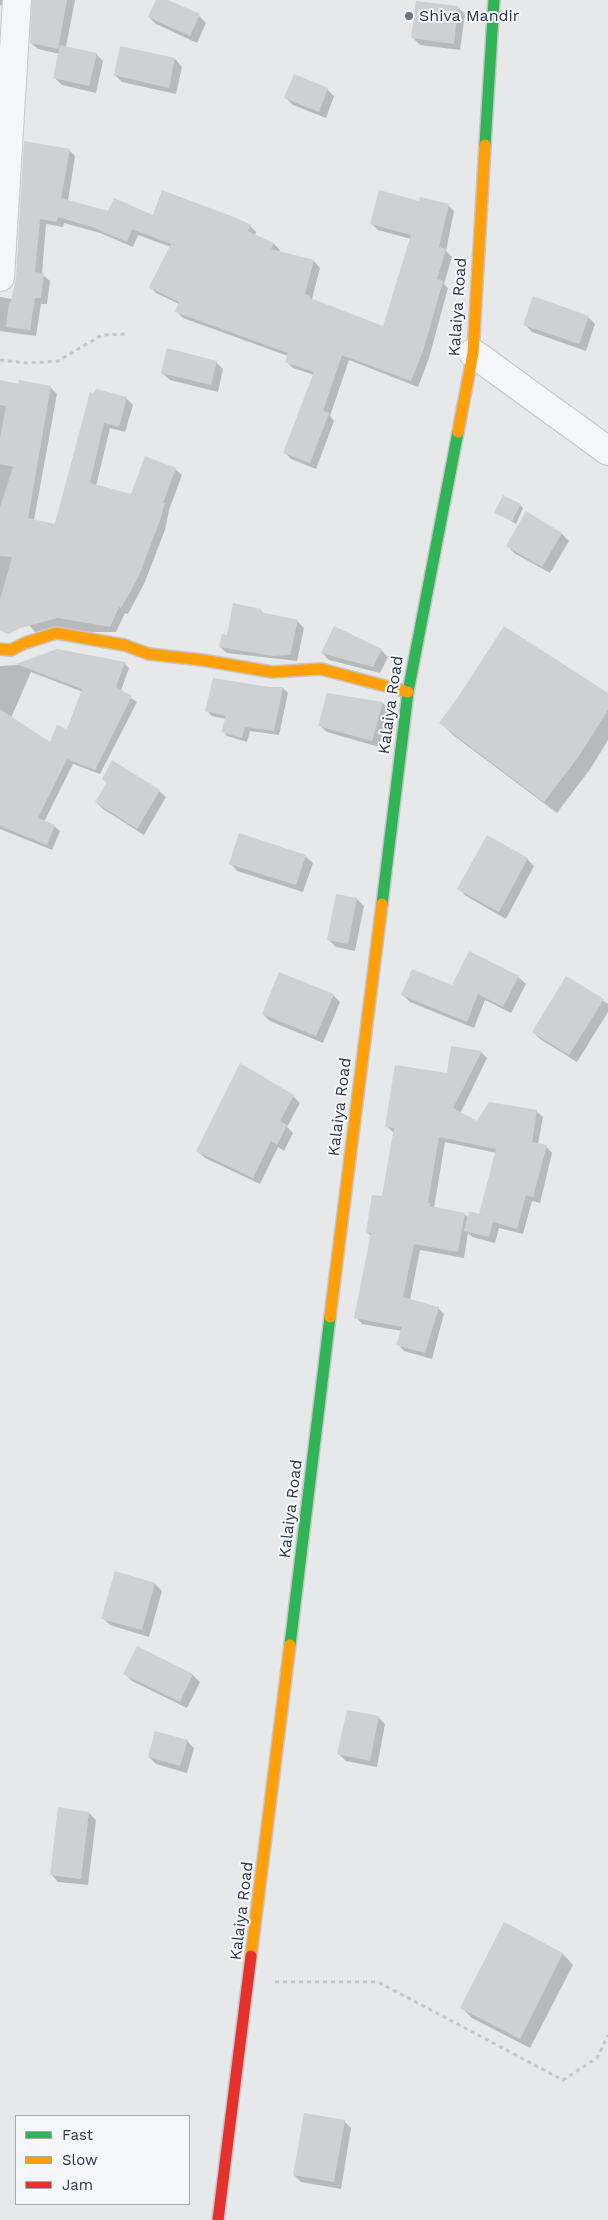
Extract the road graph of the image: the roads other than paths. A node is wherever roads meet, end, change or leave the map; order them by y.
1 (17, 0) edge
2 (494, 0) edge
3 (0, 277) edge
4 (472, 353) junction
5 (608, 451) edge
6 (0, 649) edge
7 (408, 692) junction
8 (218, 2220) edge

1 - 3 street
2 - 4 main road, Kalaiya Road
4 - 5 street
4 - 7 main road, Kalaiya Road
6 - 7 main road
7 - 8 main road, Kalaiya Road

